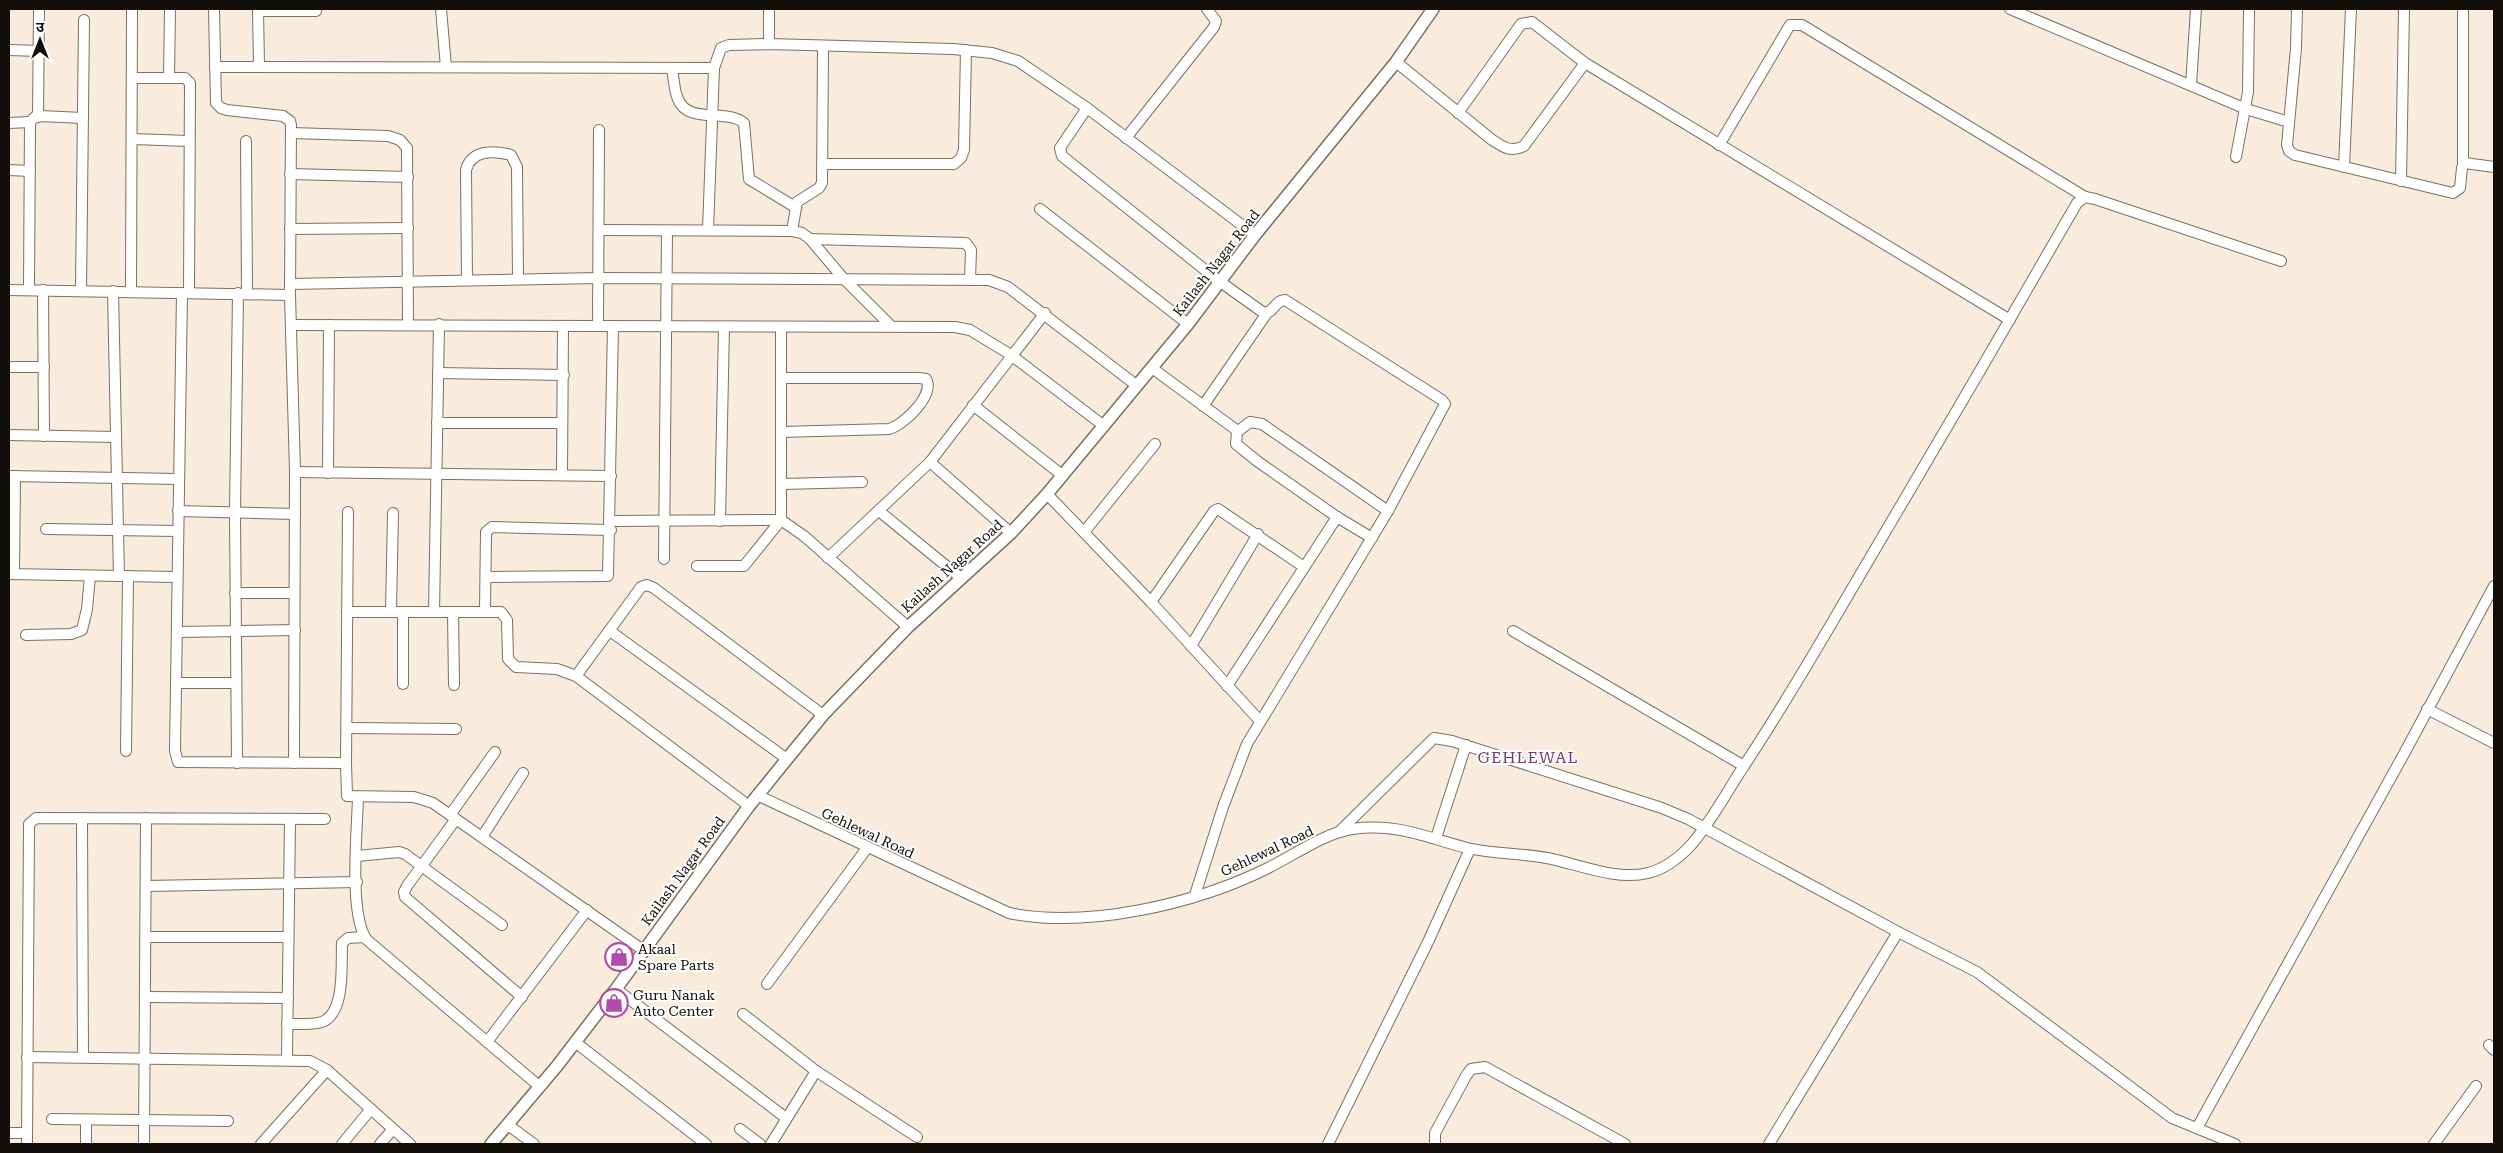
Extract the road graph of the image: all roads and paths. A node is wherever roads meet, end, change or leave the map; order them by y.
1 (39, 9) edge
2 (132, 9) edge
3 (170, 9) edge
4 (214, 9) edge
5 (441, 9) edge
6 (768, 9) edge
7 (1207, 9) edge
8 (1433, 9) edge
9 (2010, 9) edge
10 (2196, 9) edge
11 (2249, 9) edge
12 (2297, 9) edge
13 (2351, 9) edge
14 (2404, 9) edge
15 (2463, 9) edge
16 (258, 10) edge
17 (316, 11) dead end
18 (84, 20) dead end
19 (769, 44) junction
20 (823, 47) junction
21 (9, 50) edge
22 (966, 50) junction
23 (39, 51) junction
24 (1396, 62) junction
25 (1585, 63) junction
26 (259, 66) junction
27 (215, 67) junction
28 (446, 67) junction
29 (714, 68) junction
30 (672, 69) junction
31 (132, 78) junction
32 (169, 78) junction
33 (2191, 85) junction
34 (1087, 108) junction
35 (2246, 109) junction
36 (1458, 113) junction
37 (712, 115) junction
38 (83, 118) junction
39 (34, 120) junction
40 (2289, 122) junction
41 (9, 123) edge
42 (599, 130) dead end
43 (291, 133) junction
44 (132, 138) junction
45 (1126, 138) junction
46 (189, 141) junction
47 (246, 141) dead end
48 (1719, 145) junction
49 (2236, 157) dead end
50 (824, 164) junction
51 (2463, 165) junction
52 (2344, 167) junction
53 (2494, 167) edge
54 (9, 170) edge
55 (30, 171) junction
56 (290, 174) junction
57 (408, 177) junction
58 (2401, 181) junction
59 (2085, 197) junction
60 (795, 207) junction
61 (1040, 209) dead end
62 (408, 228) junction
63 (290, 229) junction
64 (599, 230) junction
65 (708, 230) junction
66 (667, 231) junction
67 (792, 231) junction
68 (1255, 235) junction
69 (810, 239) junction
70 (2281, 261) dead end
71 (598, 278) junction
72 (843, 278) junction
73 (467, 279) junction
74 (518, 279) junction
75 (667, 279) junction
76 (970, 280) junction
77 (408, 281) junction
78 (1219, 281) junction
79 (290, 289) junction
80 (9, 290) edge
81 (29, 290) junction
82 (43, 290) junction
83 (81, 291) junction
84 (113, 291) junction
85 (131, 292) junction
86 (185, 293) junction
87 (243, 294) junction
88 (1045, 313) junction
89 (1267, 313) junction
90 (2010, 320) junction
91 (408, 324) junction
92 (439, 324) junction
93 (1188, 324) junction
94 (291, 325) junction
95 (329, 325) junction
96 (563, 326) junction
97 (598, 326) junction
98 (613, 326) junction
99 (724, 326) junction
100 (891, 326) junction
101 (666, 327) junction
102 (781, 327) junction
103 (1011, 355) junction
104 (9, 367) edge
105 (44, 367) junction
106 (1152, 368) junction
107 (438, 373) junction
108 (564, 375) junction
109 (781, 378) junction
110 (1136, 385) junction
111 (973, 405) junction
112 (1204, 406) junction
113 (437, 423) junction
114 (562, 423) junction
115 (1104, 426) junction
116 (781, 432) junction
117 (1237, 432) junction
118 (9, 435) edge
119 (44, 436) junction
120 (115, 437) junction
121 (1155, 444) dead end
122 (930, 462) junction
123 (295, 472) junction
124 (328, 473) junction
125 (562, 474) junction
126 (438, 475) junction
127 (1062, 475) junction
128 (12, 476) edge
129 (611, 476) junction
130 (117, 479) junction
131 (178, 479) junction
132 (862, 482) dead end
133 (782, 484) junction
134 (1047, 494) junction
135 (178, 511) junction
136 (879, 511) junction
137 (1388, 511) junction
138 (348, 512) dead end
139 (235, 513) junction
140 (295, 514) junction
141 (393, 514) dead end
142 (1337, 517) junction
143 (781, 520) junction
144 (666, 521) junction
145 (720, 521) junction
146 (611, 526) junction
147 (46, 529) dead end
148 (118, 530) junction
149 (178, 531) junction
150 (1085, 531) junction
151 (1011, 533) junction
152 (1258, 534) junction
153 (1372, 538) junction
154 (828, 558) junction
155 (664, 559) dead end
156 (697, 566) dead end
157 (1304, 567) junction
158 (12, 574) edge
159 (90, 576) junction
160 (124, 576) junction
161 (177, 577) junction
162 (486, 577) junction
163 (961, 578) junction
164 (2494, 586) edge
165 (294, 593) junction
166 (235, 594) junction
167 (1151, 602) junction
168 (485, 610) junction
169 (391, 611) junction
170 (348, 612) junction
171 (403, 612) junction
172 (434, 612) junction
173 (453, 612) junction
174 (908, 626) junction
175 (295, 630) junction
176 (235, 631) junction
177 (610, 631) junction
178 (1513, 631) dead end
179 (177, 632) junction
180 (26, 635) dead end
181 (1191, 646) junction
182 (576, 676) junction
183 (236, 682) junction
184 (176, 683) junction
185 (403, 684) dead end
186 (454, 685) dead end
187 (1227, 686) junction
188 (2427, 709) junction
189 (823, 715) junction
190 (1260, 721) junction
191 (346, 728) junction
192 (456, 729) dead end
193 (2494, 743) edge
194 (1466, 745) junction
195 (126, 751) dead end
196 (495, 752) dead end
197 (787, 759) junction
198 (237, 763) junction
199 (294, 763) junction
200 (346, 763) junction
201 (1744, 766) junction
202 (523, 772) dead end
203 (757, 795) junction
204 (358, 798) junction
205 (749, 806) junction
206 (453, 817) junction
207 (146, 818) junction
208 (82, 819) junction
209 (290, 819) junction
210 (325, 819) dead end
211 (1704, 828) junction
212 (1339, 833) junction
213 (482, 837) junction
214 (1436, 838) junction
215 (867, 848) junction
216 (1470, 849) junction
217 (357, 856) junction
218 (423, 865) junction
219 (357, 882) junction
220 (289, 884) junction
221 (146, 886) junction
222 (1195, 895) junction
223 (587, 910) junction
224 (502, 925) dead end
225 (1898, 932) junction
226 (288, 936) junction
227 (146, 937) junction
228 (365, 937) junction
229 (643, 950) junction
230 (766, 984) dead end
231 (616, 989) junction
232 (146, 997) junction
233 (522, 997) junction
234 (288, 998) junction
235 (743, 1014) dead end
236 (288, 1024) junction
237 (487, 1042) junction
238 (575, 1042) junction
239 (27, 1057) junction
240 (83, 1057) junction
241 (146, 1057) junction
242 (287, 1059) junction
243 (327, 1070) junction
244 (816, 1071) junction
245 (539, 1086) junction
246 (2476, 1086) dead end
247 (371, 1109) junction
248 (786, 1118) junction
249 (52, 1119) dead end
250 (86, 1120) junction
251 (228, 1121) dead end
252 (145, 1122) junction
253 (508, 1125) junction
254 (2197, 1128) junction
255 (393, 1129) junction
256 (740, 1129) dead end
257 (9, 1133) edge
258 (27, 1133) junction
259 (918, 1137) dead end
260 (27, 1144) edge
261 (86, 1144) edge
262 (144, 1144) edge
263 (261, 1144) edge
264 (342, 1144) edge
265 (380, 1144) edge
266 (410, 1144) edge
267 (491, 1144) edge
268 (534, 1144) edge
269 (706, 1144) edge
270 (760, 1144) edge
271 (771, 1144) edge
272 (1328, 1144) edge
273 (1435, 1144) edge
274 (1625, 1144) edge
275 (1770, 1144) edge
276 (2235, 1144) edge
277 (2434, 1144) edge

1 - 23 street
2 - 31 street
3 - 32 street
4 - 27 street
5 - 28 street
6 - 19 street
7 - 45 street
8 - 24 street, Kailash Nagar Road
9 - 33 street
10 - 33 street
11 - 35 street
12 - 40 street
13 - 52 street
14 - 58 street
15 - 51 street
16 - 17 street
16 - 26 street
18 - 38 street
19 - 20 street
19 - 29 street
20 - 22 street
20 - 50 street
21 - 23 street
22 - 34 street
22 - 50 street
23 - 39 street
24 - 36 street
24 - 68 street, Kailash Nagar Road
25 - 36 street
25 - 36 street
25 - 48 street
26 - 27 street
26 - 28 street
27 - 43 street
28 - 30 street
29 - 30 street
29 - 37 street
30 - 37 street
31 - 32 street
31 - 44 street
32 - 46 street
33 - 35 street
34 - 45 street
34 - 78 street
35 - 40 street
35 - 49 street
37 - 60 street
37 - 65 street
38 - 39 street
38 - 83 street
39 - 41 street
39 - 55 street
40 - 52 street
42 - 64 street
43 - 56 street
43 - 57 street
44 - 46 street
44 - 85 street
45 - 68 street
46 - 86 street
47 - 87 street
48 - 59 street
48 - 90 street
50 - 60 street
51 - 53 street
51 - 58 street
52 - 58 street
54 - 55 street
55 - 81 street
56 - 57 street
56 - 63 street
57 - 62 street
59 - 70 street
59 - 90 street, Gehlewal Road
60 - 67 street
61 - 93 street
62 - 63 street
62 - 77 street
63 - 79 street
64 - 66 street
64 - 71 street
65 - 66 street
65 - 67 street
66 - 75 street
67 - 69 street
68 - 78 street, Kailash Nagar Road
69 - 72 street
69 - 76 street
71 - 74 street
71 - 75 street
71 - 97 street
72 - 75 street
72 - 76 street
72 - 100 street
73 - 74 street
73 - 74 street
73 - 77 street
75 - 101 street
76 - 88 street
77 - 79 street
77 - 91 street
78 - 89 street
78 - 93 street, Kailash Nagar Road
79 - 87 street
79 - 94 street
80 - 81 street
81 - 82 street
82 - 83 street
82 - 105 street
83 - 84 street
84 - 85 street
84 - 120 street
85 - 86 street
86 - 87 street
86 - 131 street
87 - 139 street
88 - 103 street
88 - 110 street
89 - 112 street
89 - 137 street
90 - 201 street, Gehlewal Road
91 - 92 street
91 - 95 street
92 - 96 street
92 - 107 street
93 - 106 street, Kailash Nagar Road
94 - 95 street
94 - 123 street
95 - 124 street
96 - 97 street
96 - 108 street
97 - 98 street
98 - 101 street
98 - 129 street
99 - 101 street
99 - 102 street
99 - 145 street
100 - 102 street
100 - 103 street
101 - 144 street
102 - 109 street
103 - 111 street
103 - 115 street
104 - 105 street
105 - 119 street
106 - 110 street, Kailash Nagar Road
106 - 112 street
107 - 108 street
107 - 113 street
108 - 114 street
109 - 116 street
109 - 116 street
110 - 115 street, Kailash Nagar Road
111 - 122 street
111 - 127 street
112 - 117 street
113 - 114 street
113 - 126 street
114 - 125 street
115 - 127 street, Kailash Nagar Road
116 - 133 street
117 - 137 street
117 - 142 street
118 - 119 street
119 - 120 street
120 - 130 street
121 - 150 street
122 - 136 street
122 - 151 street
123 - 124 street
123 - 140 street
124 - 126 street
125 - 126 street
125 - 129 street
126 - 172 street
127 - 134 street, Kailash Nagar Road
128 - 130 street
128 - 158 street
129 - 146 street
130 - 131 street
130 - 148 street
131 - 135 street
132 - 133 street
133 - 143 street
134 - 150 street
134 - 151 street, Kailash Nagar Road
135 - 139 street
135 - 149 street
136 - 154 street
136 - 163 street
137 - 153 street
138 - 170 street
139 - 140 street
139 - 166 street
140 - 165 street
141 - 169 street
142 - 153 street
142 - 157 street
143 - 145 street
143 - 154 street
143 - 156 street
144 - 145 street
144 - 146 street
144 - 155 street
146 - 162 street
146 - 162 street
147 - 148 street
148 - 149 street
148 - 160 street
149 - 161 street
150 - 167 street
151 - 163 street, Kailash Nagar Road
152 - 157 street
152 - 167 street
152 - 181 street
153 - 190 street
154 - 174 street
157 - 187 street
158 - 159 street
159 - 160 street
159 - 180 street
160 - 161 street
160 - 195 street
161 - 179 street
162 - 168 street
163 - 174 street, Kailash Nagar Road
164 - 188 street
165 - 166 street
165 - 175 street
166 - 176 street
167 - 181 street
168 - 173 street
168 - 182 street
169 - 170 street
169 - 171 street
170 - 191 street
171 - 172 street
171 - 185 street
172 - 173 street
173 - 186 street
174 - 189 street, Kailash Nagar Road
175 - 176 street
175 - 199 street
176 - 179 street
176 - 183 street
177 - 182 street
177 - 189 street
177 - 197 street
178 - 201 street
179 - 184 street
181 - 187 street
182 - 205 street
183 - 184 street
183 - 198 street
184 - 198 street
187 - 190 street
188 - 193 street
188 - 254 street
189 - 197 street, Kailash Nagar Road
190 - 222 street
191 - 192 street
191 - 200 street
194 - 211 street
194 - 212 street
194 - 214 street
196 - 206 street
197 - 203 street, Kailash Nagar Road
198 - 199 street
199 - 200 street
200 - 204 street
201 - 211 street, Gehlewal Road
202 - 213 street
203 - 205 street, Kailash Nagar Road
203 - 215 street, Gehlewal Road
204 - 206 street
204 - 217 street
205 - 229 street, Kailash Nagar Road
206 - 213 street
206 - 218 street
207 - 208 street
207 - 209 street
207 - 221 street
208 - 239 street
208 - 240 street
209 - 210 street
209 - 220 street
211 - 216 street, Gehlewal Road
211 - 225 street
212 - 214 street, Gehlewal Road
212 - 222 street, Gehlewal Road
213 - 223 street
214 - 216 street, Gehlewal Road
215 - 222 street, Gehlewal Road
215 - 230 street
216 - 272 street
217 - 218 street
217 - 219 street
218 - 224 street
218 - 233 street
219 - 220 street
219 - 228 street
220 - 221 street
220 - 226 street
221 - 227 street
223 - 229 street
223 - 233 street
225 - 254 street
225 - 275 street
226 - 227 street
226 - 234 street
227 - 232 street
228 - 236 street
228 - 237 street
229 - 231 street, Kailash Nagar Road
231 - 238 street, Kailash Nagar Road
231 - 248 street
232 - 234 street
232 - 241 street
233 - 237 street
234 - 236 street
235 - 244 street
236 - 242 street
237 - 245 street
238 - 245 street, Kailash Nagar Road
238 - 269 street
239 - 240 street
239 - 258 street
240 - 241 street
241 - 242 street
241 - 252 street
242 - 243 street
243 - 247 street
243 - 263 street
244 - 248 street
244 - 259 street
245 - 253 street, Kailash Nagar Road
246 - 277 street
247 - 255 street
247 - 264 street
248 - 271 street
249 - 250 street
250 - 252 street
250 - 261 street
251 - 252 street
252 - 262 street
253 - 267 street, Kailash Nagar Road
253 - 268 street
254 - 276 street
255 - 265 street
255 - 266 street
256 - 270 street
257 - 258 street
258 - 260 street
273 - 274 street

